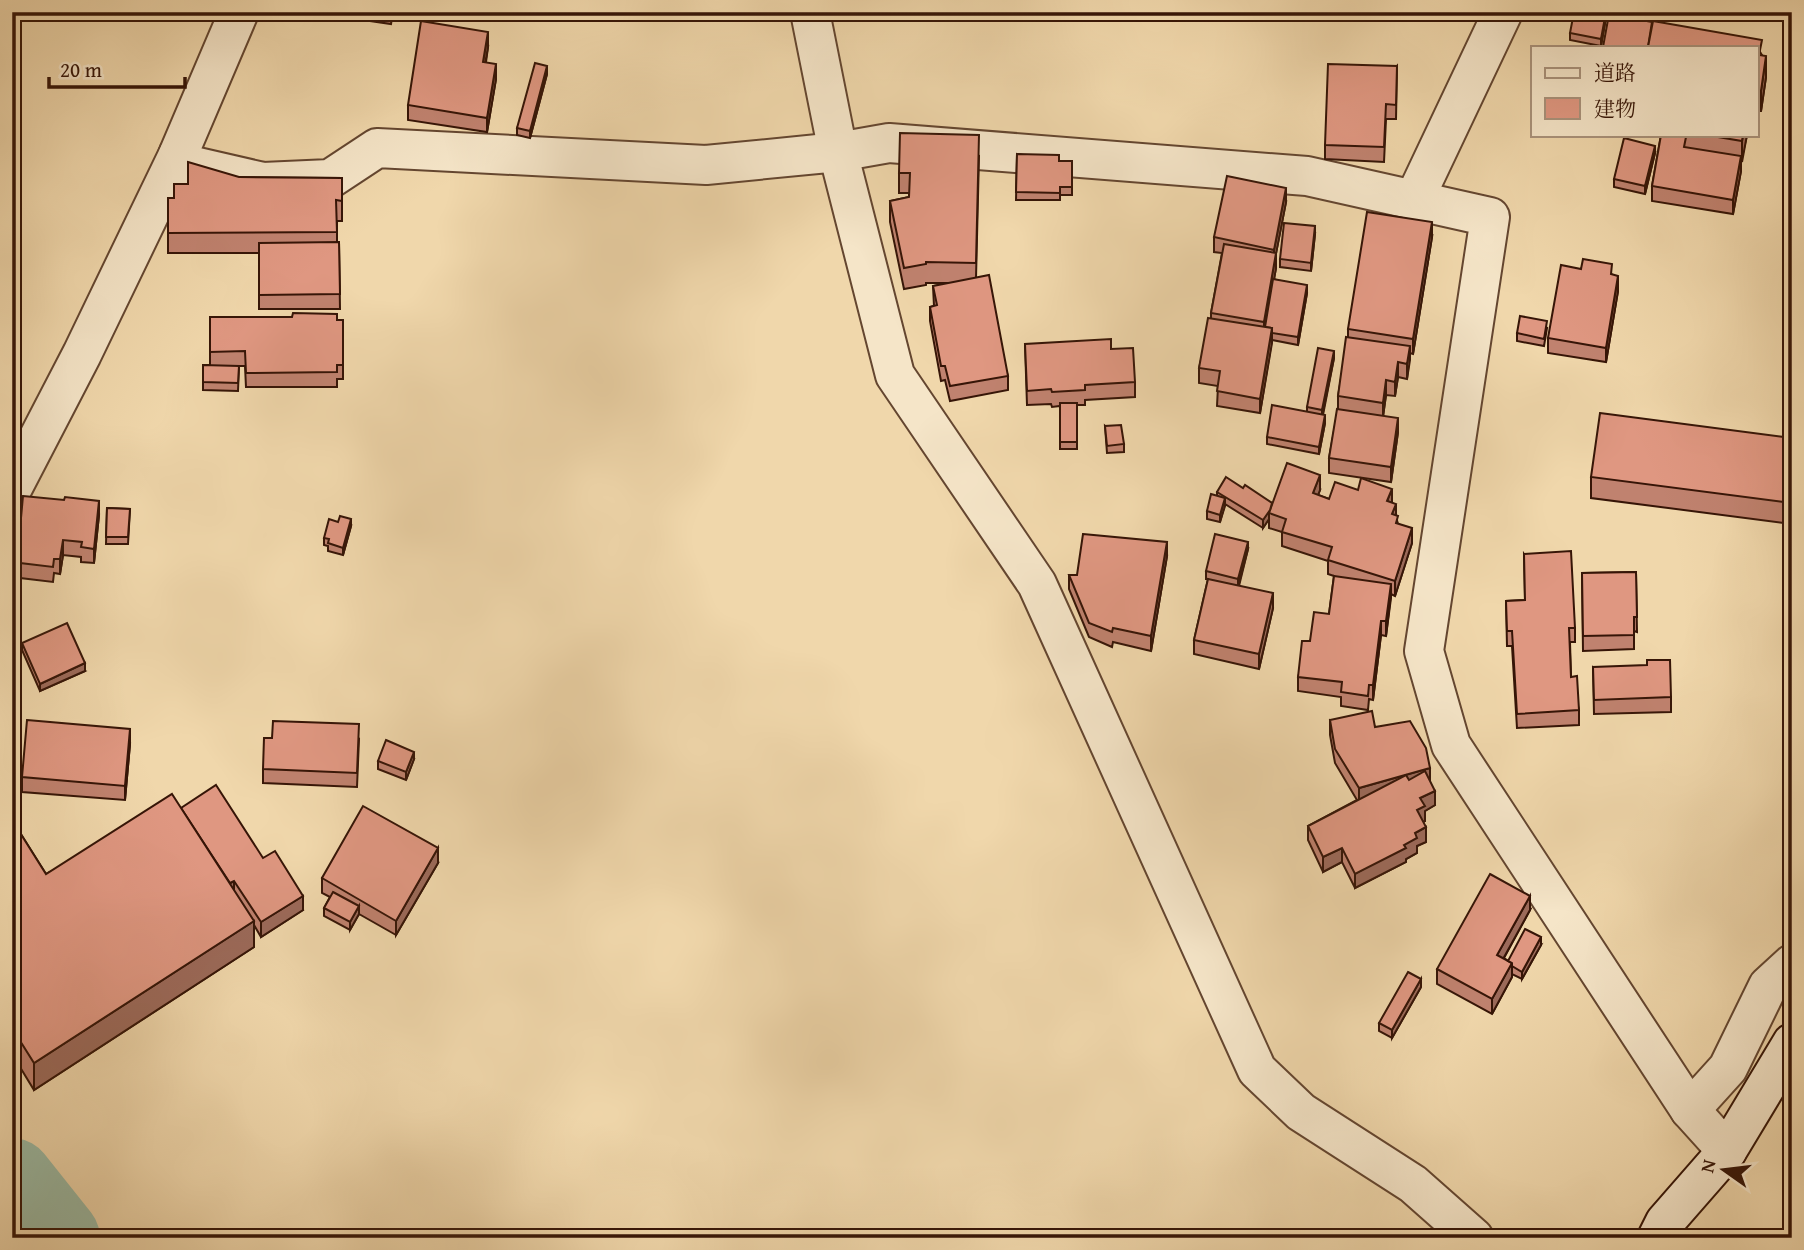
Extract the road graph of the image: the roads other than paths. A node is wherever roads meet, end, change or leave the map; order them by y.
1 (239, 12) edge
2 (810, 12) edge
3 (1503, 12) edge
4 (838, 152) junction
5 (178, 155) junction
6 (1414, 200) junction
7 (12, 489) edge
8 (1792, 964) edge
9 (1792, 1043) edge
10 (1690, 1111) junction
11 (1727, 1151) junction
12 (1474, 1238) edge
13 (1657, 1238) edge

1 - 5 street
2 - 4 street
3 - 6 street
4 - 5 street
4 - 6 street
4 - 12 street
5 - 7 street
6 - 10 street
8 - 10 street
9 - 11 street
10 - 11 street
11 - 13 street

